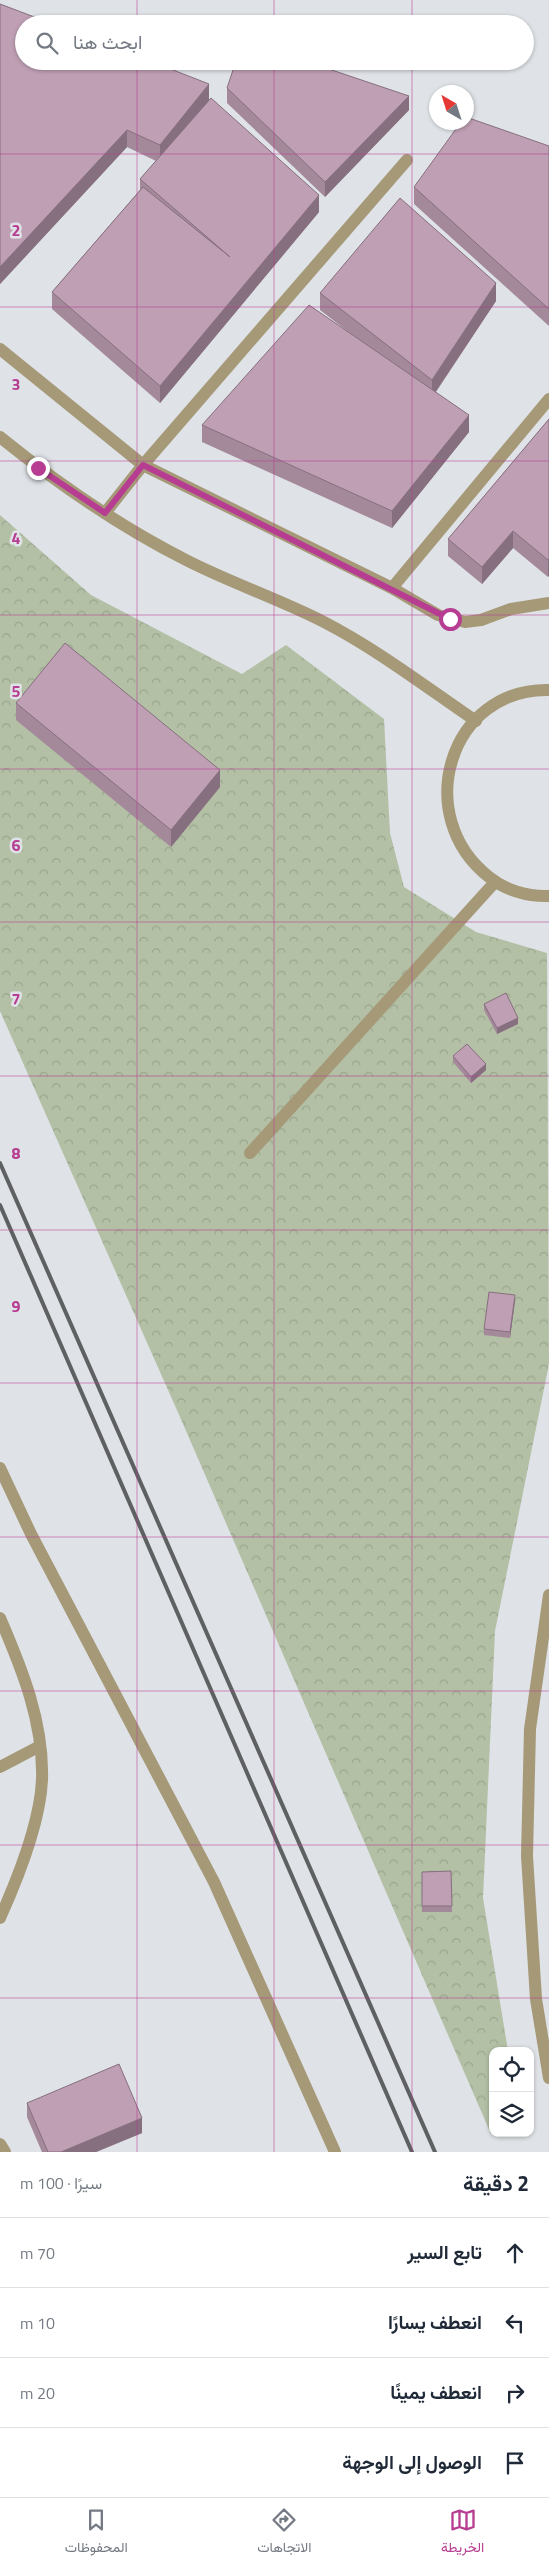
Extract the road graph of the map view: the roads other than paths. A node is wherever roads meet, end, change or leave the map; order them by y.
1 (407, 160) dead end
2 (0, 349) edge
3 (549, 399) edge
4 (0, 437) edge
5 (143, 465) junction
6 (105, 513) junction
7 (392, 588) junction
8 (549, 603) edge
9 (549, 690) edge
10 (476, 721) junction
11 (495, 882) junction
12 (549, 896) edge
13 (250, 1153) dead end
14 (0, 1468) edge
15 (549, 1595) edge
16 (0, 1618) edge
17 (543, 1675) edge
18 (40, 1746) junction
19 (0, 1767) edge
20 (0, 1918) edge
21 (549, 2078) edge
22 (0, 2144) edge
23 (5, 2152) edge
24 (335, 2152) edge

1 - 5 street
2 - 5 street
3 - 7 street
4 - 6 street
5 - 6 street
5 - 7 street
6 - 10 street
7 - 8 street
9 - 10 street
10 - 11 street
11 - 12 street
11 - 13 street
14 - 24 street
15 - 17 street
16 - 18 street
17 - 21 street
18 - 19 street
18 - 20 street
22 - 23 street

